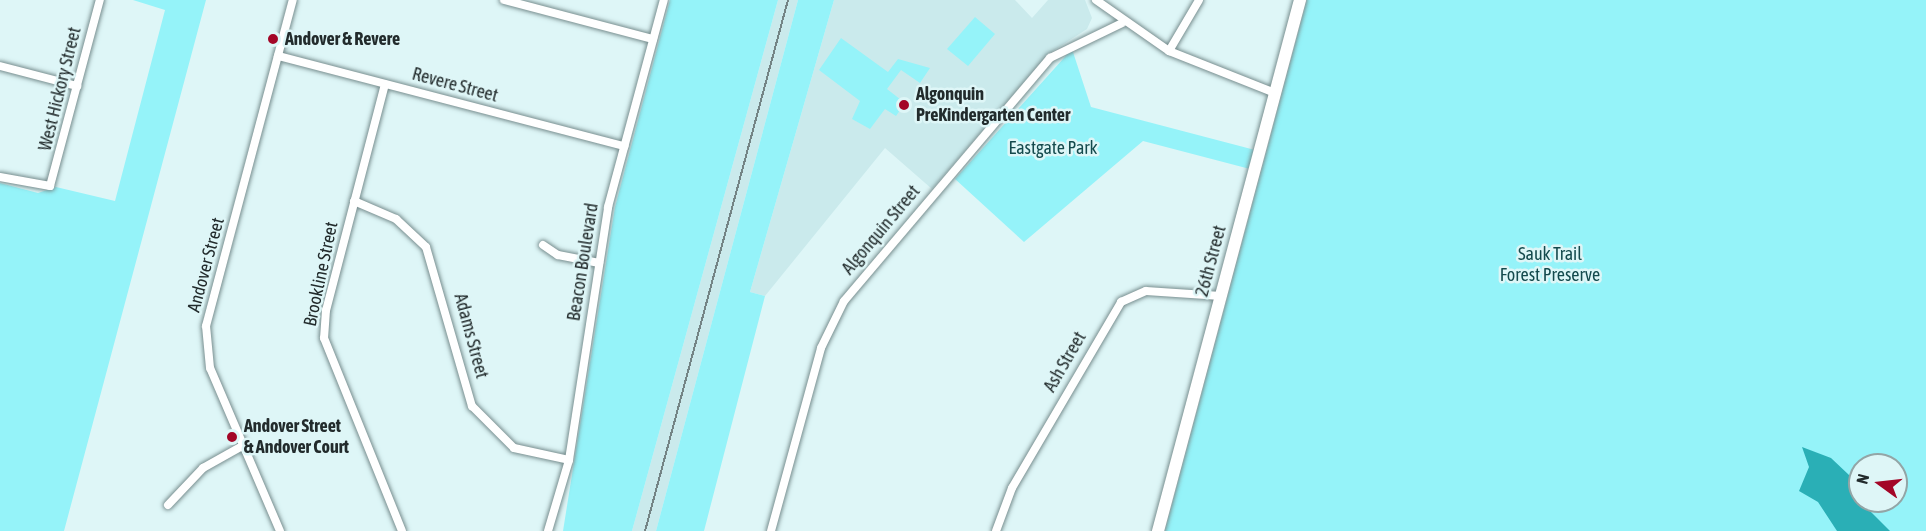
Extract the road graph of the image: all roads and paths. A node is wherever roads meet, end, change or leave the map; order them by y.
1 (100, 0) edge
2 (293, 0) edge
3 (504, 0) edge
4 (664, 0) edge
5 (1096, 0) edge
6 (1199, 0) edge
7 (1300, 0) edge
8 (1122, 23) junction
9 (653, 39) junction
10 (1169, 51) junction
11 (278, 56) junction
12 (0, 66) edge
13 (385, 84) junction
14 (77, 86) junction
15 (1275, 93) junction
16 (624, 146) junction
17 (0, 177) edge
18 (354, 201) junction
19 (543, 245) dead end
20 (600, 263) junction
21 (1221, 296) junction
22 (244, 445) junction
23 (569, 460) junction
24 (168, 505) dead end
25 (280, 531) edge
26 (402, 531) edge
27 (548, 531) edge
28 (771, 531) edge
29 (996, 531) edge
30 (1158, 531) edge

1 - 14 street, West Hickory Street
2 - 11 street, Andover Street
3 - 9 street
4 - 9 street, Beacon Boulevard
5 - 8 street
6 - 10 street
7 - 15 street, 26th Street
8 - 10 street
8 - 28 street, Algonquin Street
9 - 16 street, Beacon Boulevard
10 - 15 street
11 - 13 street, Revere Street
11 - 22 street, Andover Street
12 - 14 street
13 - 16 street, Revere Street
13 - 18 street, Brookline Street
14 - 17 street, West Hickory Street
15 - 21 street, 26th Street
16 - 20 street, Beacon Boulevard
18 - 23 street, Adams Street
18 - 26 street, Brookline Street
19 - 20 street
20 - 23 street, Beacon Boulevard
21 - 29 street, Ash Street
21 - 30 street, 26th Street
22 - 24 street
22 - 25 street, Andover Street
23 - 27 street, Beacon Boulevard

